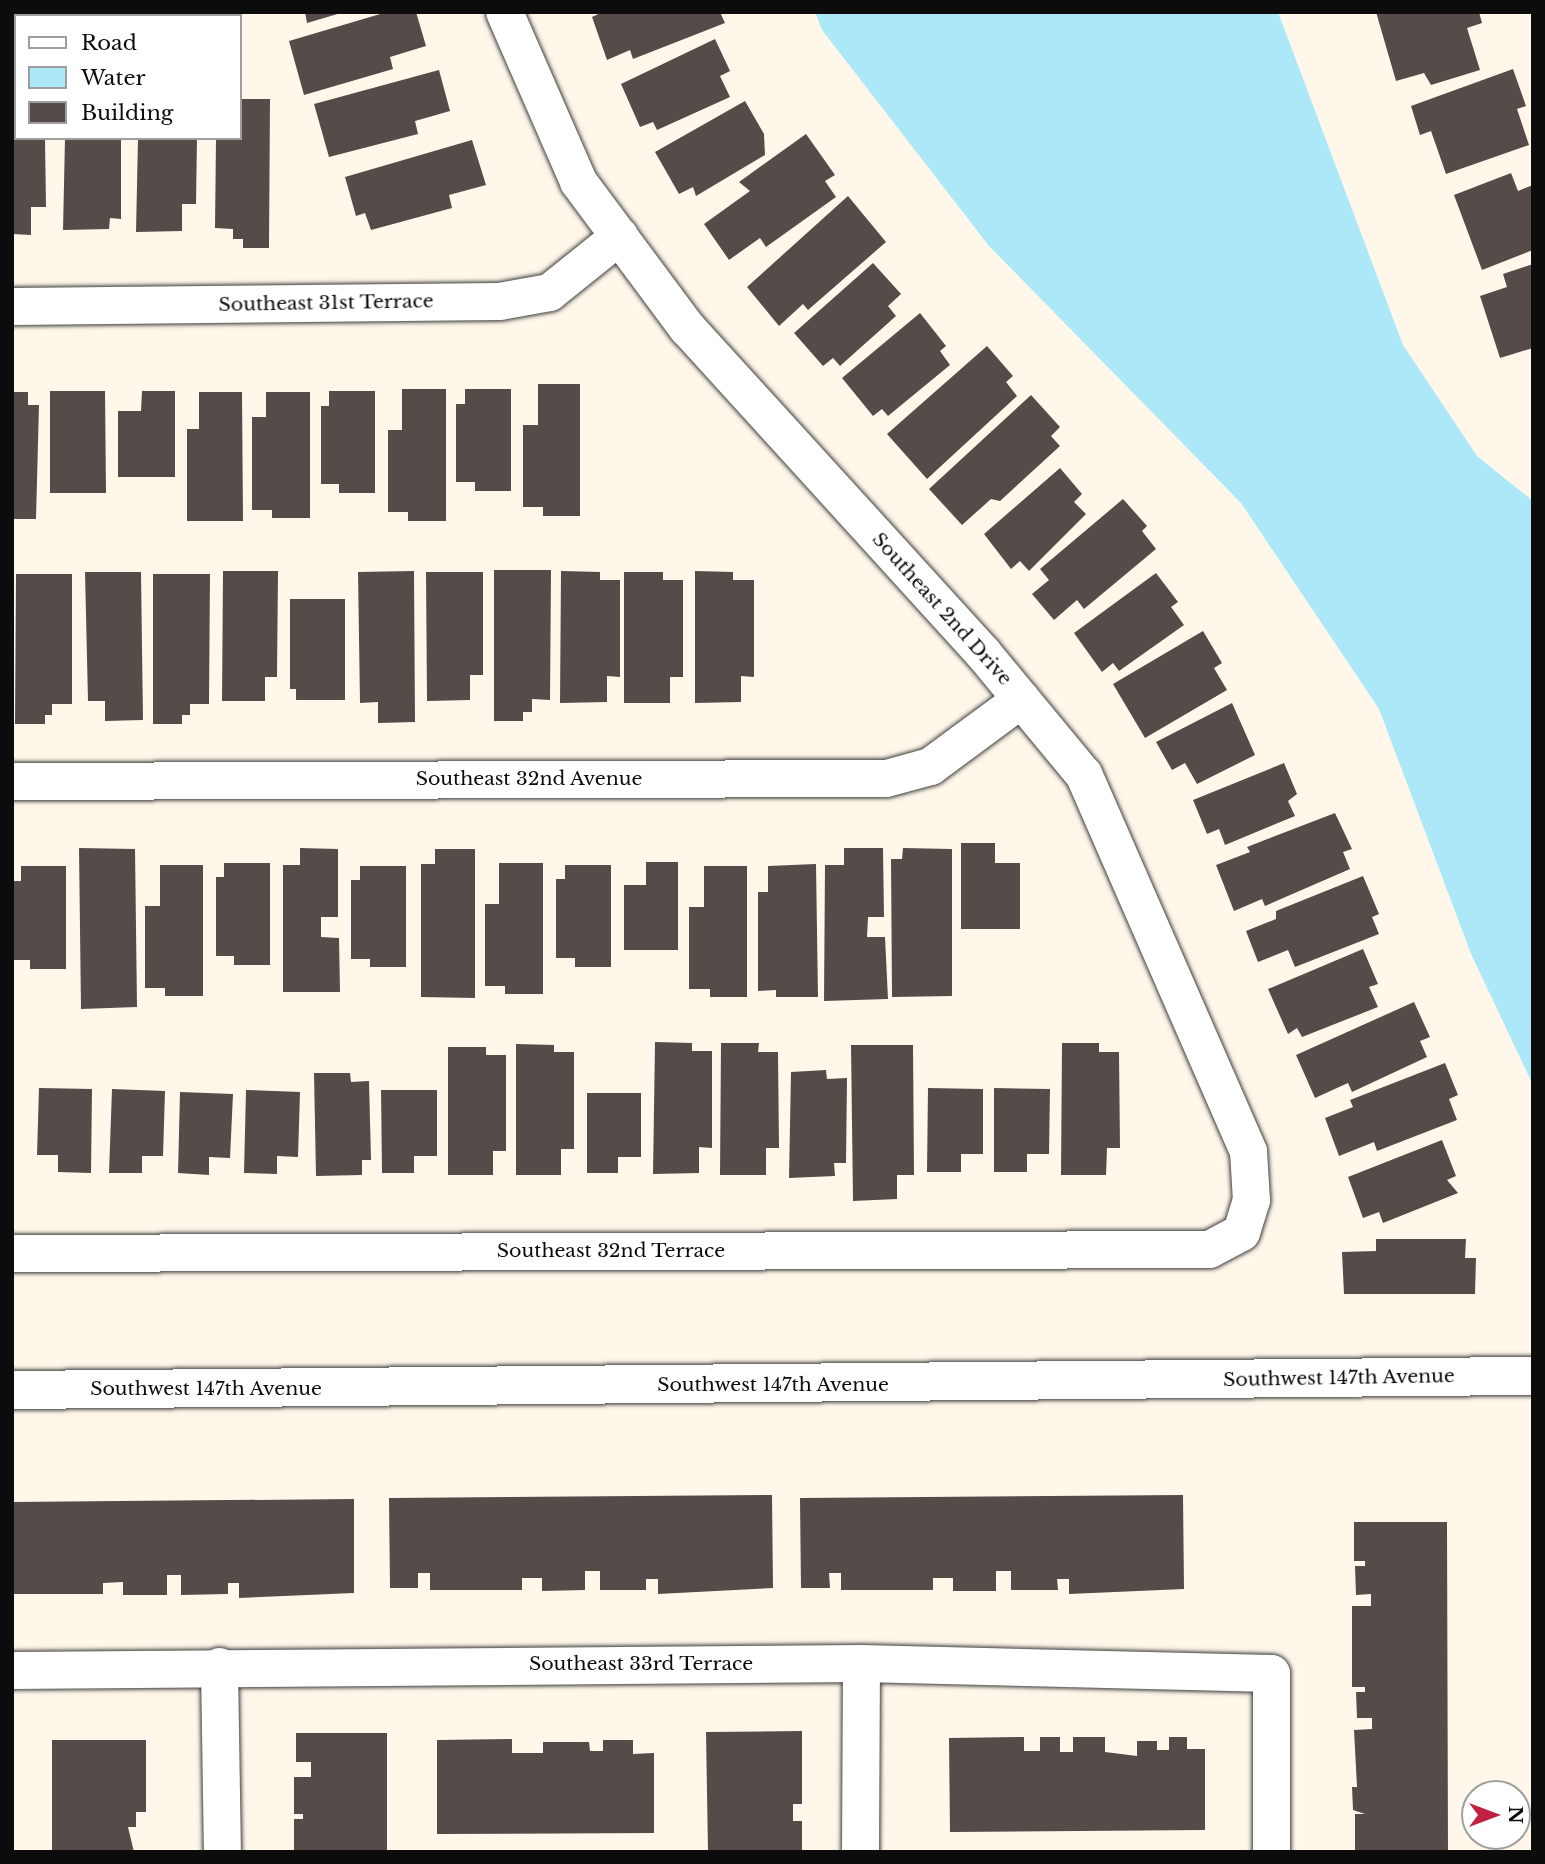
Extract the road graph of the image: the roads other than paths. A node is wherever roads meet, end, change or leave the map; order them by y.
1 (504, 12) edge
2 (619, 236) junction
3 (12, 306) edge
4 (1021, 699) junction
5 (12, 781) edge
6 (1209, 1249) joint
7 (12, 1252) edge
8 (1533, 1376) edge
9 (12, 1390) edge
10 (861, 1663) junction
11 (219, 1666) junction
12 (12, 1670) edge
13 (222, 1852) edge
14 (860, 1852) edge
15 (1271, 1852) edge

1 - 2 street, Southeast 2nd Drive
2 - 3 street, Southeast 31st Terrace
2 - 4 street, Southeast 2nd Drive
4 - 5 street, Southeast 32nd Avenue
4 - 6 street, Southeast 2nd Drive
6 - 7 street, Southeast 32nd Terrace
8 - 9 street, Southwest 147th Avenue
10 - 11 street, Southeast 33rd Terrace
10 - 14 street
10 - 15 street, Southeast 33rd Terrace
11 - 12 street, Southeast 33rd Terrace
11 - 13 street

